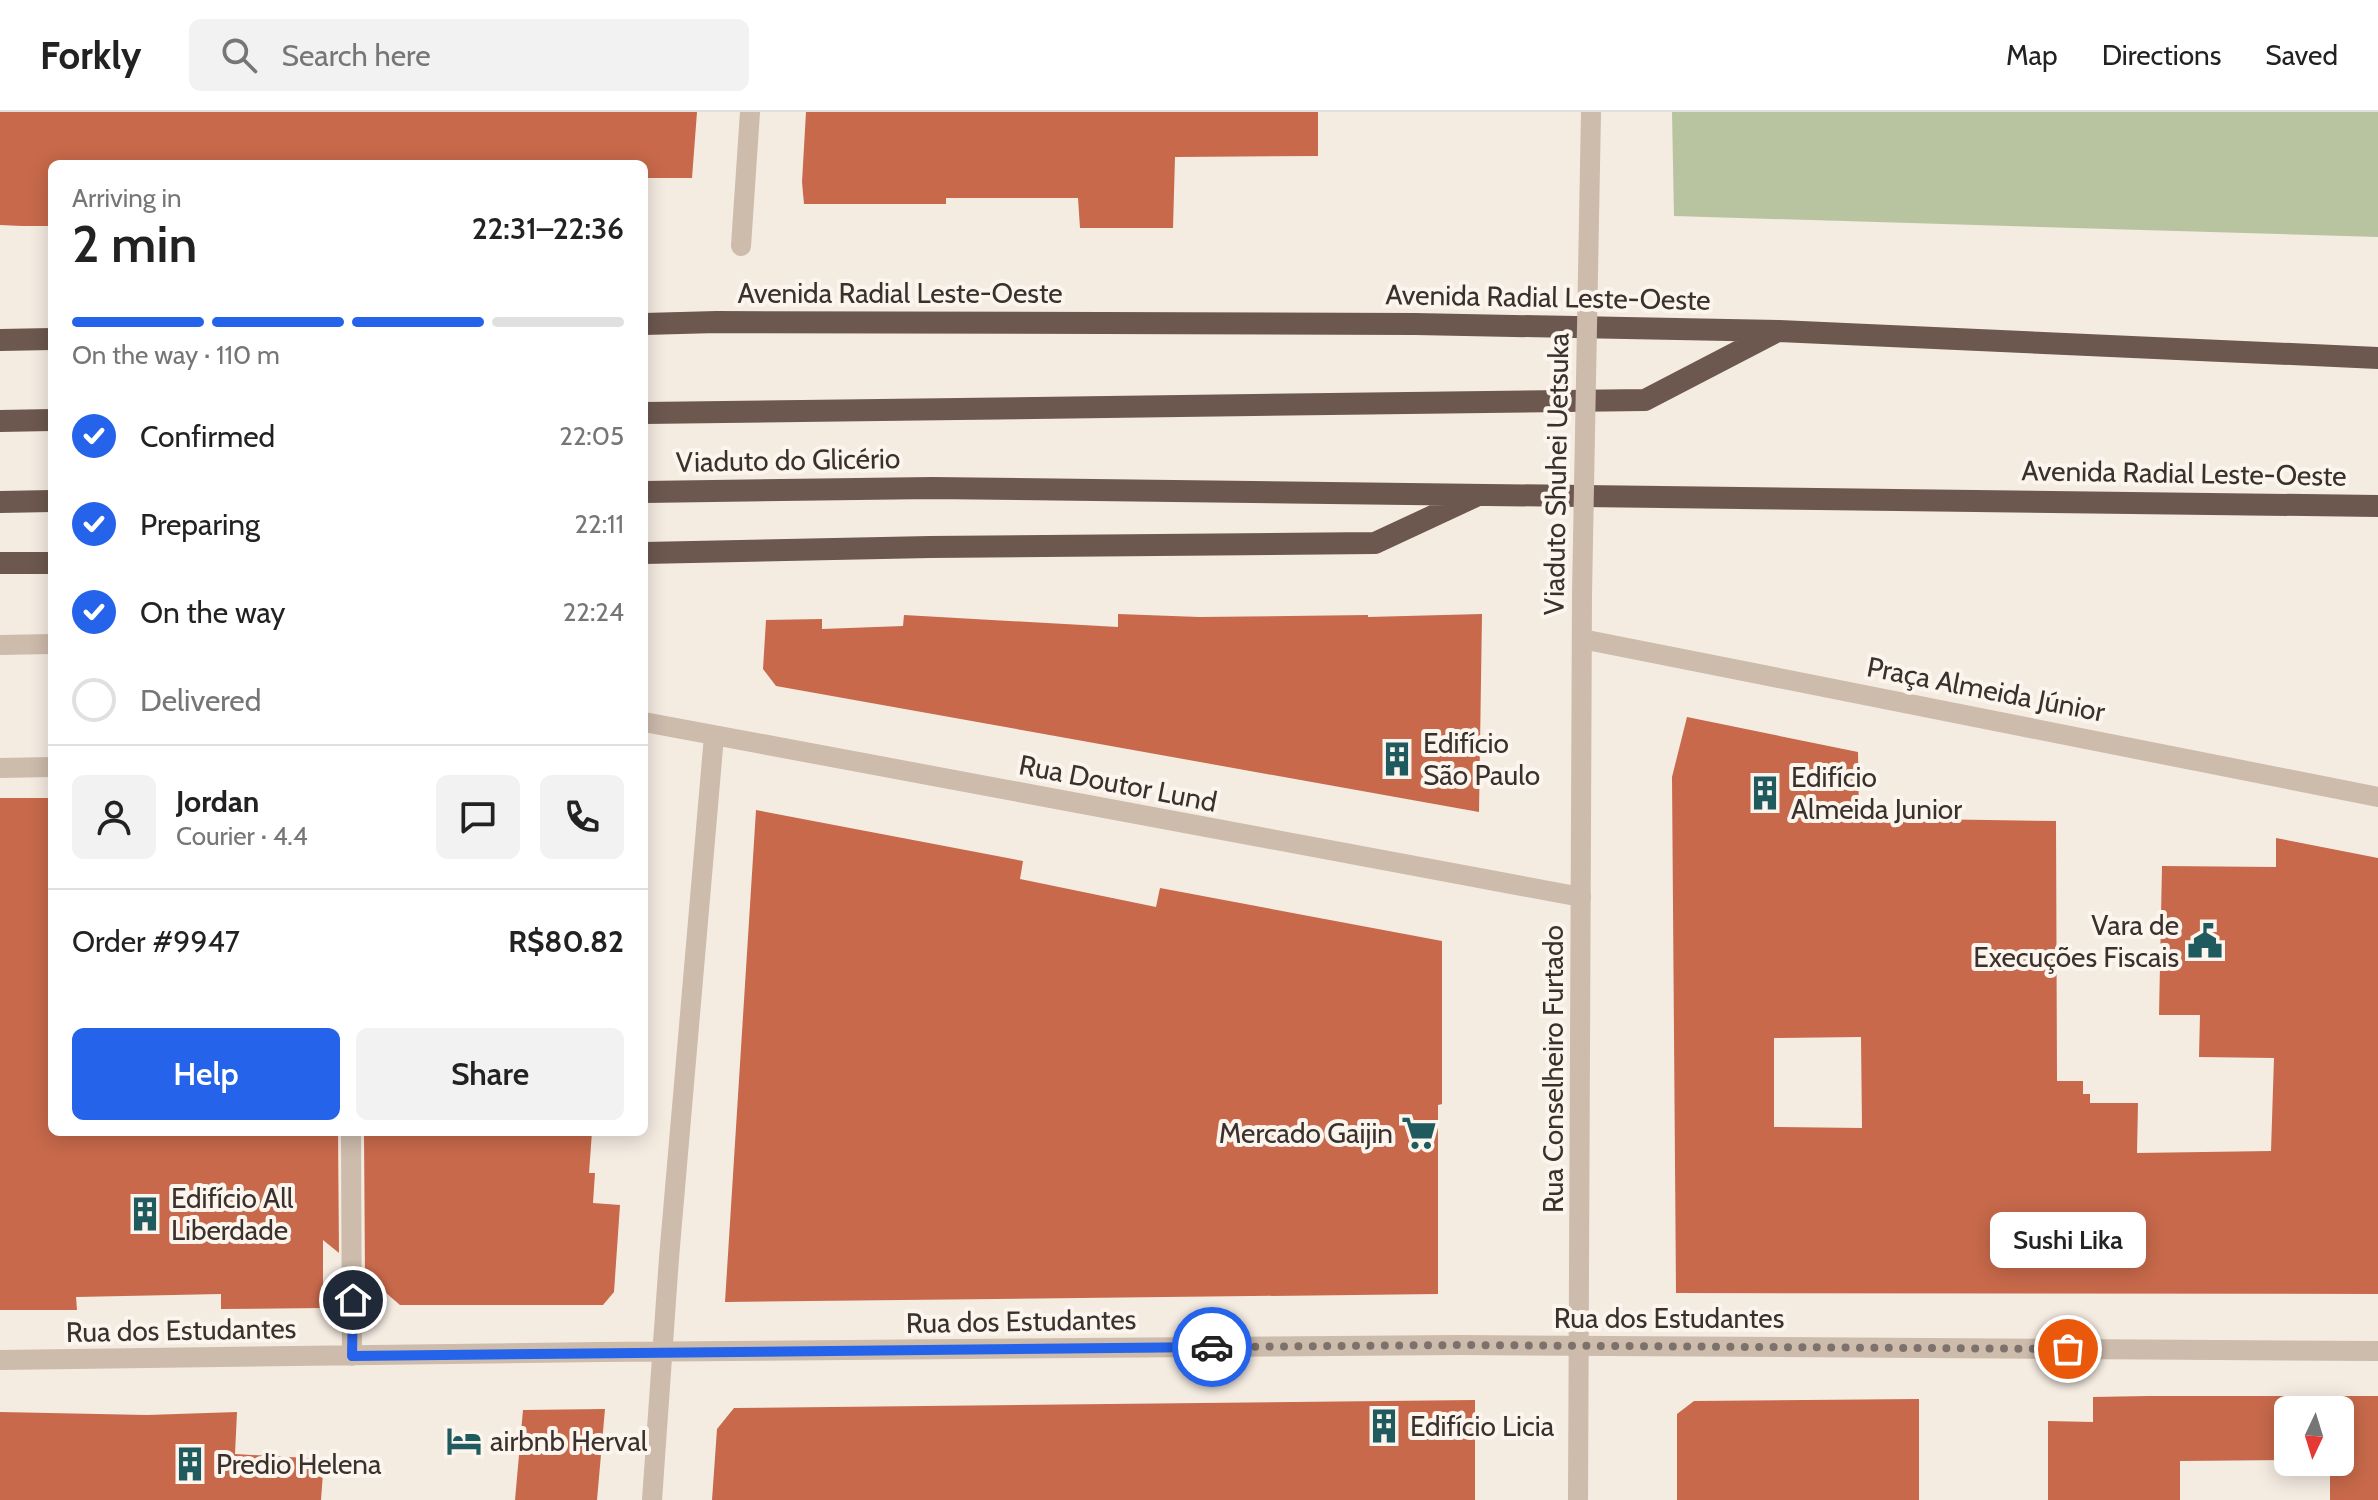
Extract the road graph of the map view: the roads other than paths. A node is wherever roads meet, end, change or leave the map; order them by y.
1 (750, 112) edge
2 (1591, 112) edge
3 (741, 246) dead end
4 (648, 324) edge
5 (1779, 331) junction
6 (48, 339) edge
7 (0, 340) edge
8 (2378, 358) edge
9 (648, 413) edge
10 (48, 420) edge
11 (0, 421) edge
12 (932, 488) joint
13 (648, 492) edge
14 (1481, 494) junction
15 (48, 501) edge
16 (0, 502) edge
17 (2378, 506) edge
18 (648, 553) edge
19 (0, 563) edge
20 (48, 563) edge
21 (1582, 639) junction
22 (48, 644) edge
23 (0, 645) edge
24 (648, 723) edge
25 (714, 736) junction
26 (48, 767) edge
27 (0, 768) edge
28 (2378, 797) edge
29 (1581, 897) junction
30 (351, 1136) edge
31 (1580, 1345) junction
32 (2378, 1351) edge
33 (663, 1352) junction
34 (352, 1356) junction
35 (0, 1360) edge
36 (652, 1500) edge
37 (1578, 1500) edge

1 - 3 street
2 - 21 street, Viaduto Shuhei Uetsuka, bridge
4 - 5 highway, Avenida Radial Leste-Oeste
5 - 8 highway, Avenida Radial Leste-Oeste
5 - 9 highway
6 - 7 highway
10 - 11 highway, bridge
12 - 13 highway, Viaduto do Glicério
12 - 14 highway, Avenida Radial Leste-Oeste
14 - 17 highway, Avenida Radial Leste-Oeste
14 - 18 highway
15 - 16 highway, bridge
19 - 20 highway, bridge
21 - 28 street, Praça Almeida Júnior
21 - 29 street, Rua Conselheiro Furtado
22 - 23 street
24 - 25 street, Rua Doutor Lund
25 - 29 street, Rua Doutor Lund
25 - 33 street
26 - 27 street
29 - 31 street, Rua Conselheiro Furtado
30 - 34 street
31 - 32 street, Rua dos Estudantes
31 - 33 street, Rua dos Estudantes
31 - 37 street, Rua Conselheiro Furtado
33 - 34 street, Rua dos Estudantes
33 - 36 street
34 - 35 street, Rua dos Estudantes

